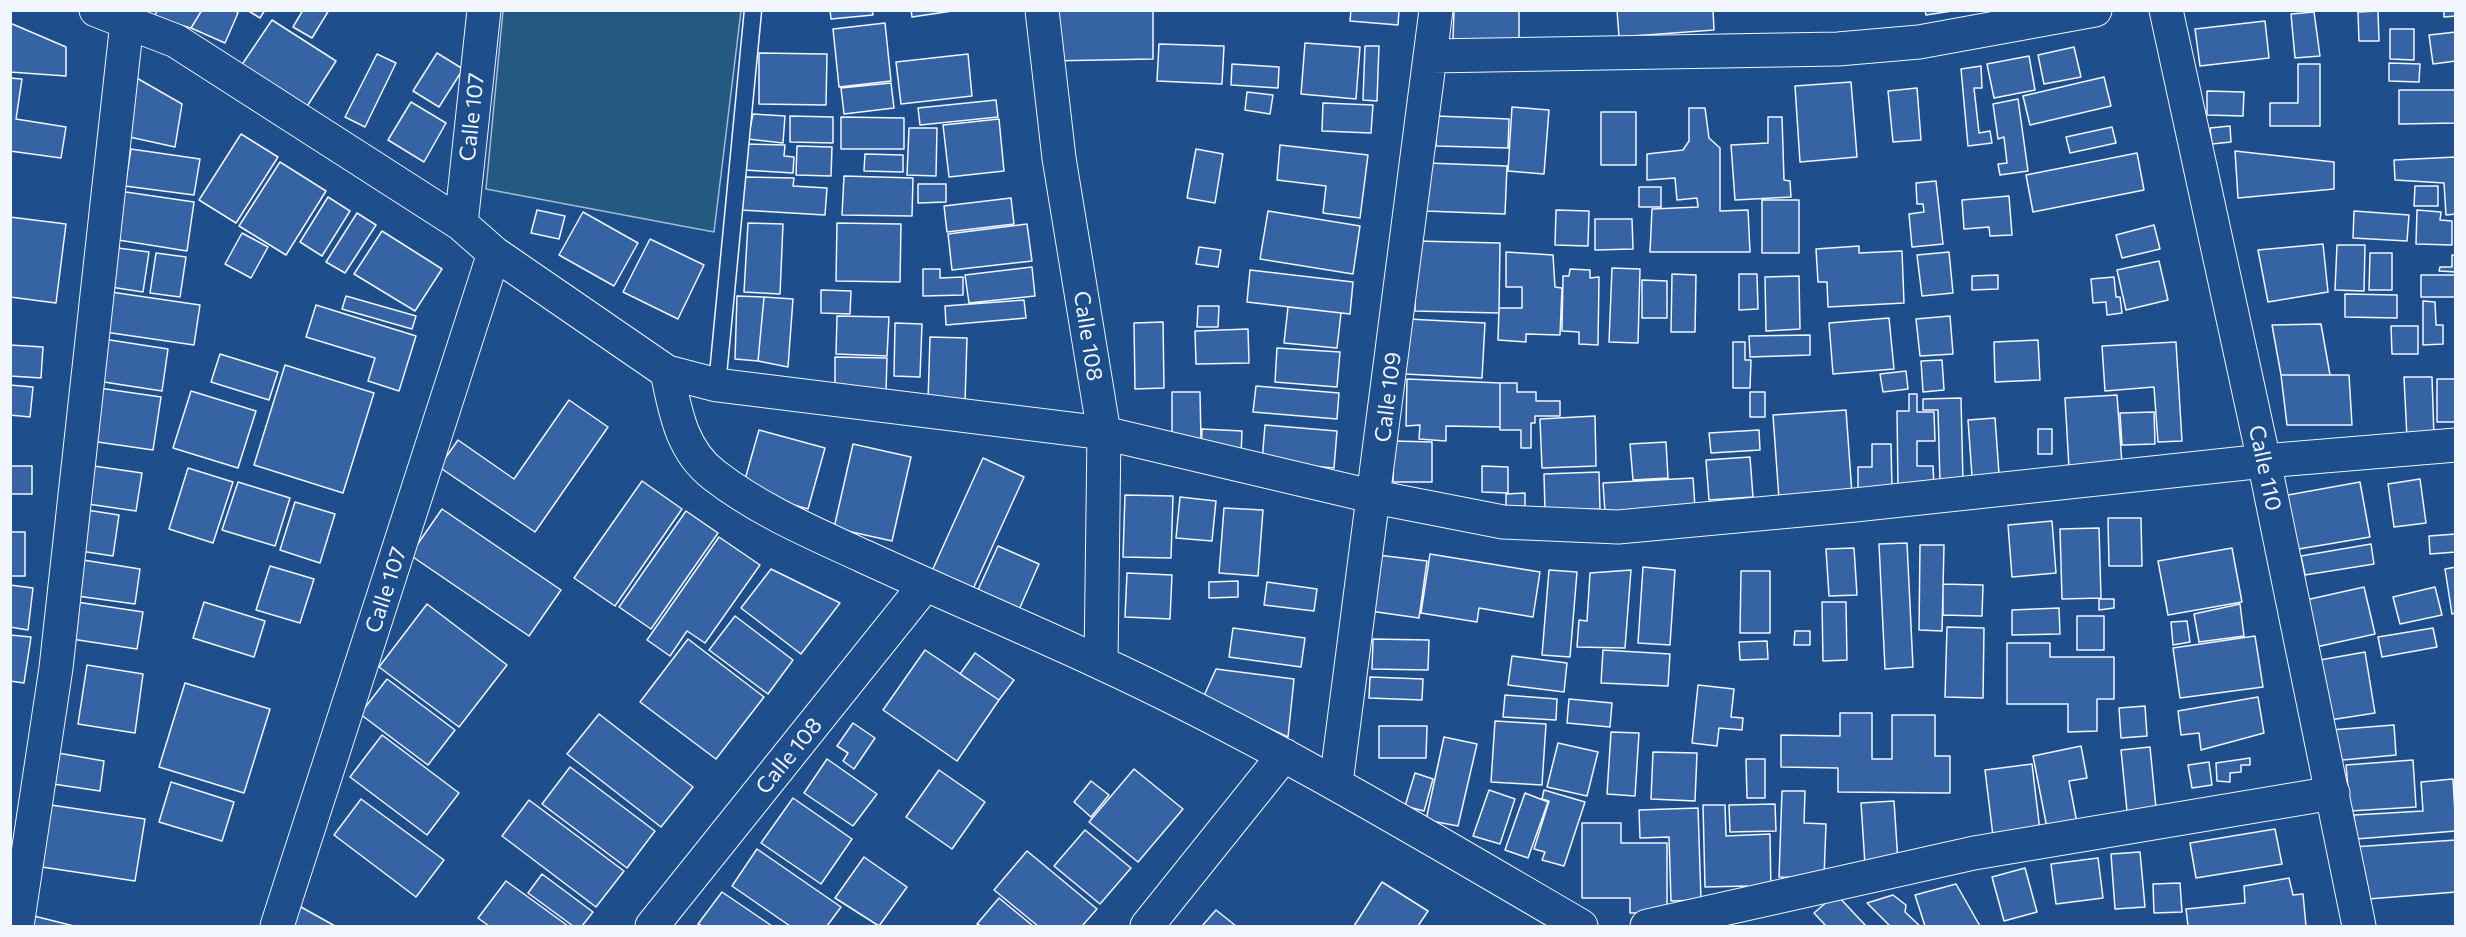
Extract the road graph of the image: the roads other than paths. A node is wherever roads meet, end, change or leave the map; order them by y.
1 (96, 10) edge
2 (484, 10) edge
3 (753, 10) edge
4 (1042, 10) edge
5 (1437, 10) edge
6 (2095, 10) edge
7 (2166, 10) edge
8 (127, 22) junction
9 (1431, 56) junction
10 (461, 224) junction
11 (494, 253) junction
12 (667, 372) junction
13 (717, 385) junction
14 (1104, 433) junction
15 (2456, 445) edge
16 (2264, 461) junction
17 (1375, 497) junction
18 (925, 585) junction
19 (1101, 663) junction
20 (1284, 755) junction
21 (1336, 783) junction
22 (2332, 793) junction
23 (17, 927) edge
24 (277, 927) edge
25 (652, 927) edge
26 (1148, 927) edge
27 (1581, 927) edge
28 (1647, 927) edge
29 (2360, 927) edge

1 - 8 street
2 - 10 street, Calle 107
3 - 13 lane
4 - 14 street, Calle 108
5 - 9 street, Calle 109
6 - 9 street
7 - 16 street, Calle 110
8 - 10 street
8 - 23 street
9 - 17 street, Calle 109
10 - 11 street
11 - 12 street
11 - 24 street, Calle 107
12 - 13 street
12 - 18 street
13 - 14 street
14 - 17 street
14 - 19 street, Calle 108
15 - 16 street
16 - 17 street
16 - 22 street, Calle 110
17 - 21 street, Calle 109
18 - 19 street
18 - 25 street, Calle 108
19 - 20 street
20 - 21 street
20 - 26 street
21 - 27 street
22 - 28 street
22 - 29 street, Calle 110

